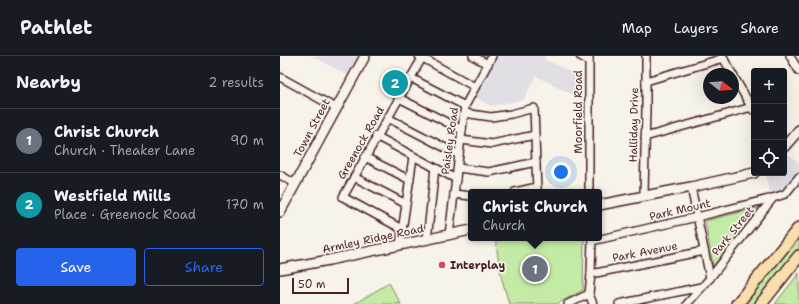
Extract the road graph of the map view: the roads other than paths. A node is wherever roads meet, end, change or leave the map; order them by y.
1 (365, 56) edge
2 (473, 56) edge
3 (492, 56) edge
4 (580, 56) edge
5 (646, 56) edge
6 (790, 56) edge
7 (420, 57) edge
8 (723, 57) edge
9 (589, 58) edge
10 (488, 64) junction
11 (799, 71) edge
12 (280, 77) edge
13 (411, 78) junction
14 (646, 81) junction
15 (475, 87) junction
16 (399, 98) junction
17 (751, 106) edge
18 (336, 108) junction
19 (465, 110) junction
20 (751, 110) edge
21 (388, 118) junction
22 (462, 130) junction
23 (799, 130) edge
24 (535, 135) junction
25 (376, 136) junction
26 (645, 137) junction
27 (461, 140) junction
28 (787, 144) edge
29 (459, 155) junction
30 (413, 156) junction
31 (365, 157) junction
32 (536, 162) junction
33 (435, 168) junction
34 (458, 168) junction
35 (751, 174) edge
36 (280, 175) edge
37 (354, 176) junction
38 (799, 177) edge
39 (456, 179) junction
40 (410, 180) junction
41 (296, 184) junction
42 (691, 187) junction
43 (537, 189) edge
44 (589, 189) edge
45 (454, 194) junction
46 (644, 195) junction
47 (468, 196) edge
48 (773, 198) junction
49 (406, 204) junction
50 (602, 204) edge
51 (280, 212) edge
52 (697, 217) junction
53 (799, 228) edge
54 (402, 229) junction
55 (468, 231) edge
56 (449, 235) junction
57 (602, 237) edge
58 (426, 240) junction
59 (592, 241) edge
60 (400, 245) junction
61 (704, 252) junction
62 (799, 256) edge
63 (280, 269) edge
64 (591, 274) junction
65 (710, 278) junction
66 (701, 287) junction
67 (588, 294) junction
68 (568, 304) edge
69 (593, 304) edge
70 (619, 304) edge
71 (687, 304) edge
72 (737, 304) edge
73 (761, 304) edge

1 - 18 street, Town Street
2 - 10 street
3 - 10 street, Paisley Road
4 - 9 street
5 - 14 street, Halliday Drive
6 - 11 street
7 - 13 street, Greenock Road
7 - 15 street
8 - 14 street
8 - 17 street
9 - 44 street, Moorfield Road
10 - 15 street, Paisley Road
12 - 18 street
13 - 16 street, Greenock Road
13 - 19 street
14 - 26 street, Halliday Drive
15 - 19 street, Paisley Road
16 - 21 street, Greenock Road
16 - 22 street
18 - 41 street, Town Street
19 - 22 street, Paisley Road
19 - 24 street
20 - 26 street
21 - 25 street, Greenock Road
21 - 29 street
22 - 27 street, Paisley Road
23 - 28 street
24 - 27 street
24 - 32 street
25 - 30 street
25 - 31 street, Greenock Road
26 - 46 street, Halliday Drive
27 - 29 street, Paisley Road
29 - 34 street, Paisley Road
30 - 33 street
30 - 40 street
31 - 37 street, Greenock Road
31 - 40 street
32 - 34 street
32 - 43 street
33 - 39 street
33 - 58 street
34 - 39 street, Paisley Road
35 - 42 street
36 - 41 street
37 - 49 street
37 - 54 street, Greenock Road
38 - 48 street, Park Street
39 - 45 street, Paisley Road
40 - 49 street
41 - 51 street, Town Street
42 - 46 street
42 - 52 street
45 - 47 street
45 - 56 street, Paisley Road
46 - 50 street
48 - 52 street, Park Mount
48 - 65 street, Park Street
49 - 54 street
52 - 57 street, Park Mount
52 - 61 street
53 - 72 main road
54 - 60 street
55 - 56 street, Armley Ridge Road
56 - 58 street, Armley Ridge Road
58 - 60 street, Armley Ridge Road
59 - 64 street
60 - 63 street, Armley Ridge Road
61 - 64 street, Park Avenue
61 - 65 street
62 - 73 main road
64 - 67 street
65 - 66 street, Park Street
66 - 70 street
66 - 71 street, Park Street
67 - 68 street
67 - 69 street

